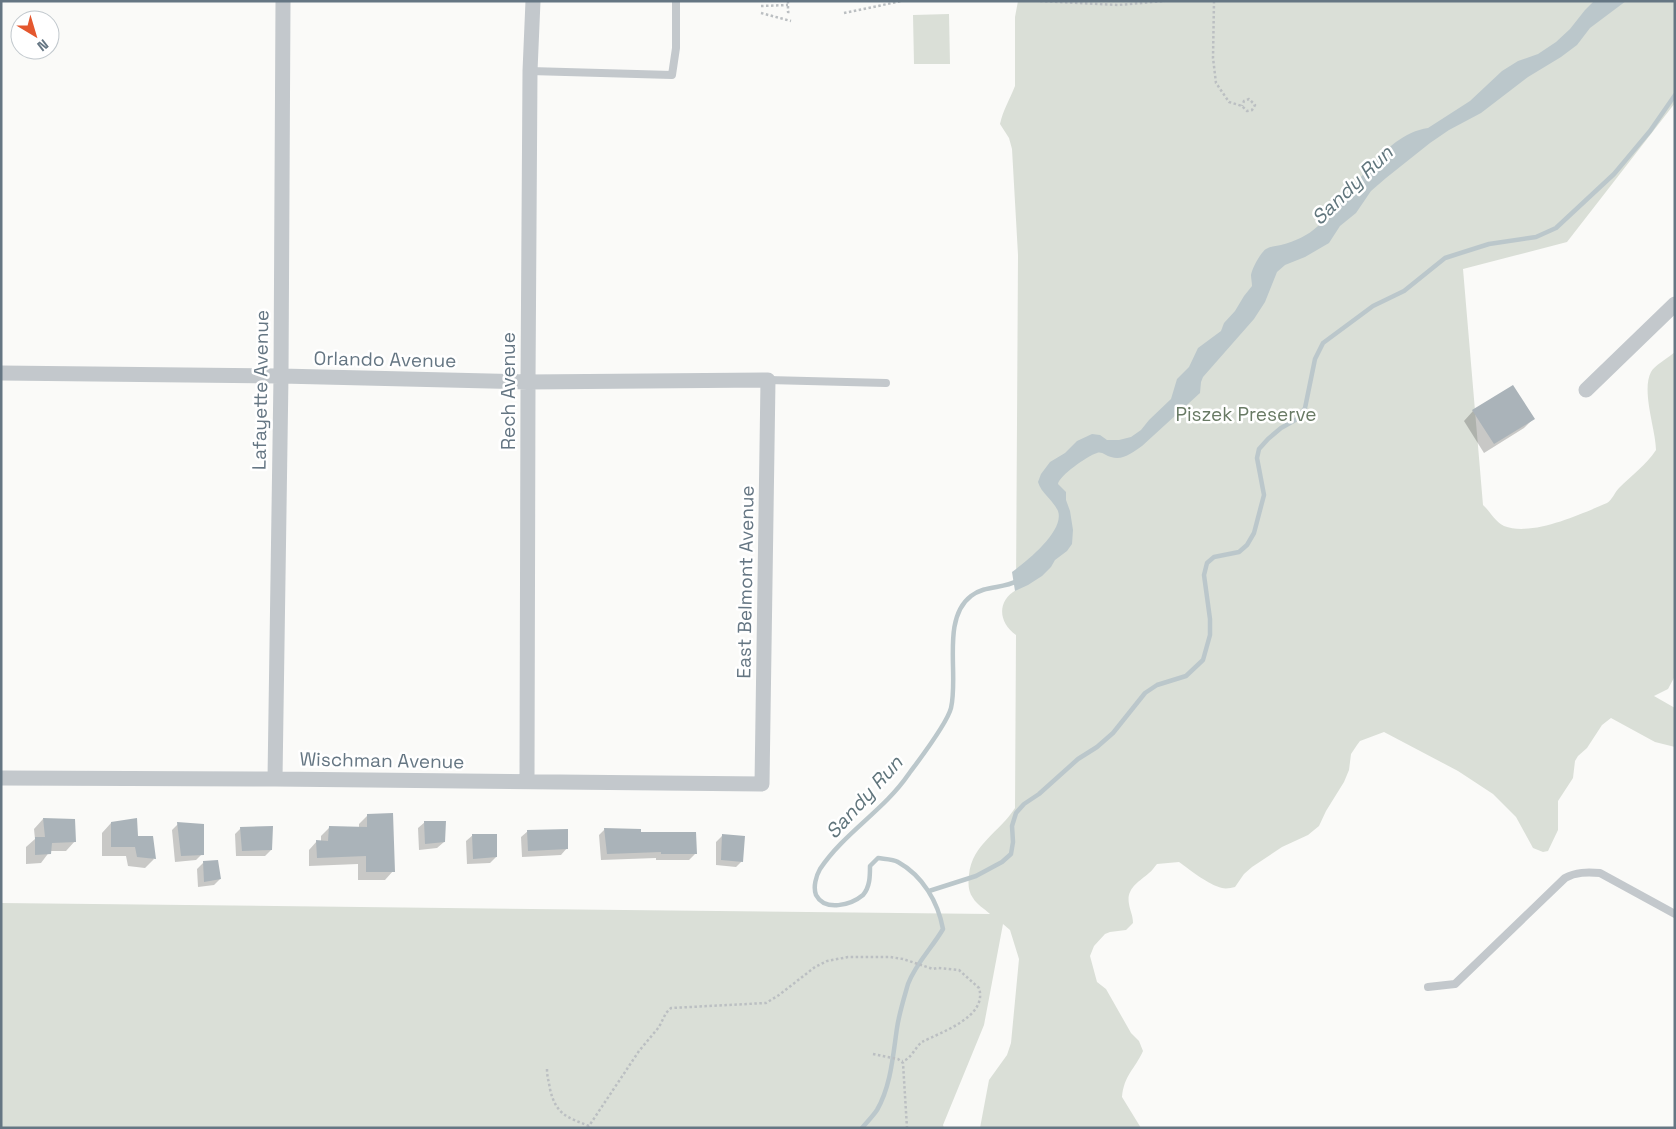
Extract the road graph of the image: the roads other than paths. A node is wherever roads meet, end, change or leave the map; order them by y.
1 (284, 1) edge
2 (533, 1) edge
3 (676, 1) edge
4 (530, 71) junction
5 (1675, 304) edge
6 (1, 373) edge
7 (281, 376) junction
8 (768, 380) junction
9 (528, 382) junction
10 (886, 383) dead end
11 (1586, 390) dead end
12 (1, 778) edge
13 (275, 779) junction
14 (527, 781) junction
15 (762, 784) joint
16 (1675, 914) edge
17 (1428, 987) dead end

1 - 7 street, Lafayette Avenue
2 - 4 street, Rech Avenue
3 - 4 lane
4 - 9 street, Rech Avenue
5 - 11 street
6 - 7 street, Orlando Avenue
7 - 9 street, Orlando Avenue
7 - 13 street, Lafayette Avenue
8 - 9 street, Orlando Avenue
8 - 10 lane
8 - 15 street, East Belmont Avenue
9 - 14 street, Rech Avenue
12 - 13 street, Wischman Avenue
13 - 14 street, Wischman Avenue
14 - 15 street, Wischman Avenue
16 - 17 lane

